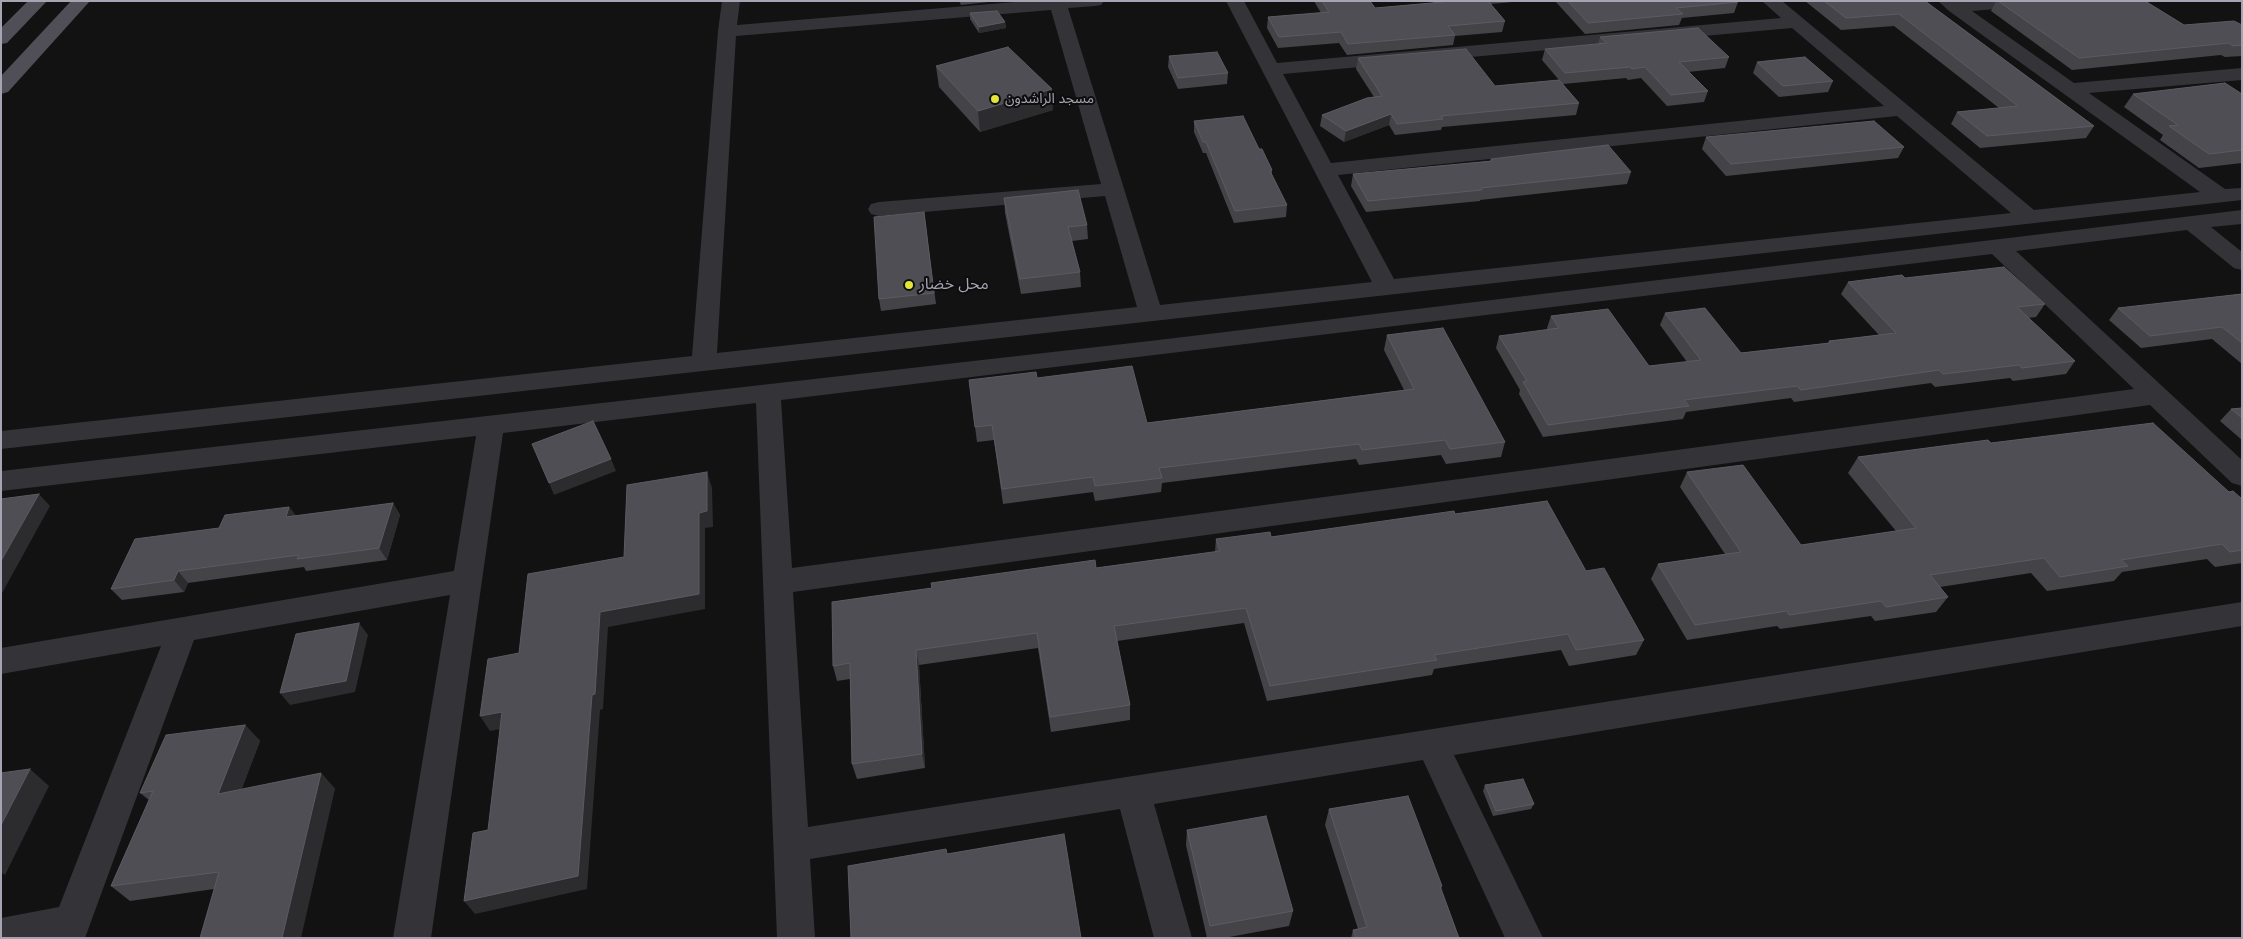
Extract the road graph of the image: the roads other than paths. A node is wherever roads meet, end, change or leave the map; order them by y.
1 (38, 1) edge
2 (81, 1) edge
3 (731, 1) edge
4 (1095, 1) edge
5 (1235, 1) edge
6 (1771, 1) edge
7 (2033, 1) edge
8 (1058, 4) junction
9 (1951, 4) edge
10 (1796, 22) junction
11 (727, 31) junction
12 (1, 39) edge
13 (1271, 69) junction
14 (2242, 74) edge
15 (1, 88) edge
16 (2070, 89) junction
17 (1900, 110) junction
18 (1324, 170) junction
19 (1113, 189) junction
20 (2231, 195) edge
21 (879, 209) dead end
22 (2029, 217) junction
23 (2242, 217) edge
24 (2191, 223) junction
25 (1997, 246) junction
26 (2242, 263) edge
27 (1387, 288) junction
28 (1151, 314) junction
29 (704, 363) junction
30 (768, 392) junction
31 (2156, 396) junction
32 (492, 424) junction
33 (1, 440) edge
34 (2242, 476) edge
35 (1, 480) edge
36 (468, 580) junction
37 (778, 582) junction
38 (2242, 614) edge
39 (183, 629) junction
40 (1, 661) edge
41 (1432, 744) junction
42 (1133, 792) junction
43 (791, 846) junction
44 (69, 931) edge
45 (1, 936) edge
46 (412, 938) edge
47 (796, 938) edge
48 (1173, 938) edge
49 (1524, 938) edge

1 - 12 main road
2 - 15 main road
3 - 11 street
4 - 8 street
5 - 13 street
6 - 10 street
7 - 9 street
8 - 11 street
8 - 19 street
9 - 16 street
10 - 13 street
10 - 17 street
11 - 29 street
13 - 18 street
14 - 16 street
16 - 20 street
17 - 18 street
17 - 22 street
18 - 27 street
19 - 21 street
19 - 28 street
20 - 22 street
22 - 27 street
23 - 24 street
24 - 25 street
24 - 26 street
25 - 30 street
25 - 31 street
27 - 28 street
28 - 29 street
29 - 33 street
30 - 32 street
30 - 37 street
31 - 34 street
31 - 37 street
32 - 35 street
32 - 36 street
36 - 39 street
36 - 46 street
37 - 43 street
38 - 41 street
39 - 40 street
39 - 44 street
41 - 42 street
41 - 49 street
42 - 43 street
42 - 48 street
43 - 47 street
44 - 45 street

